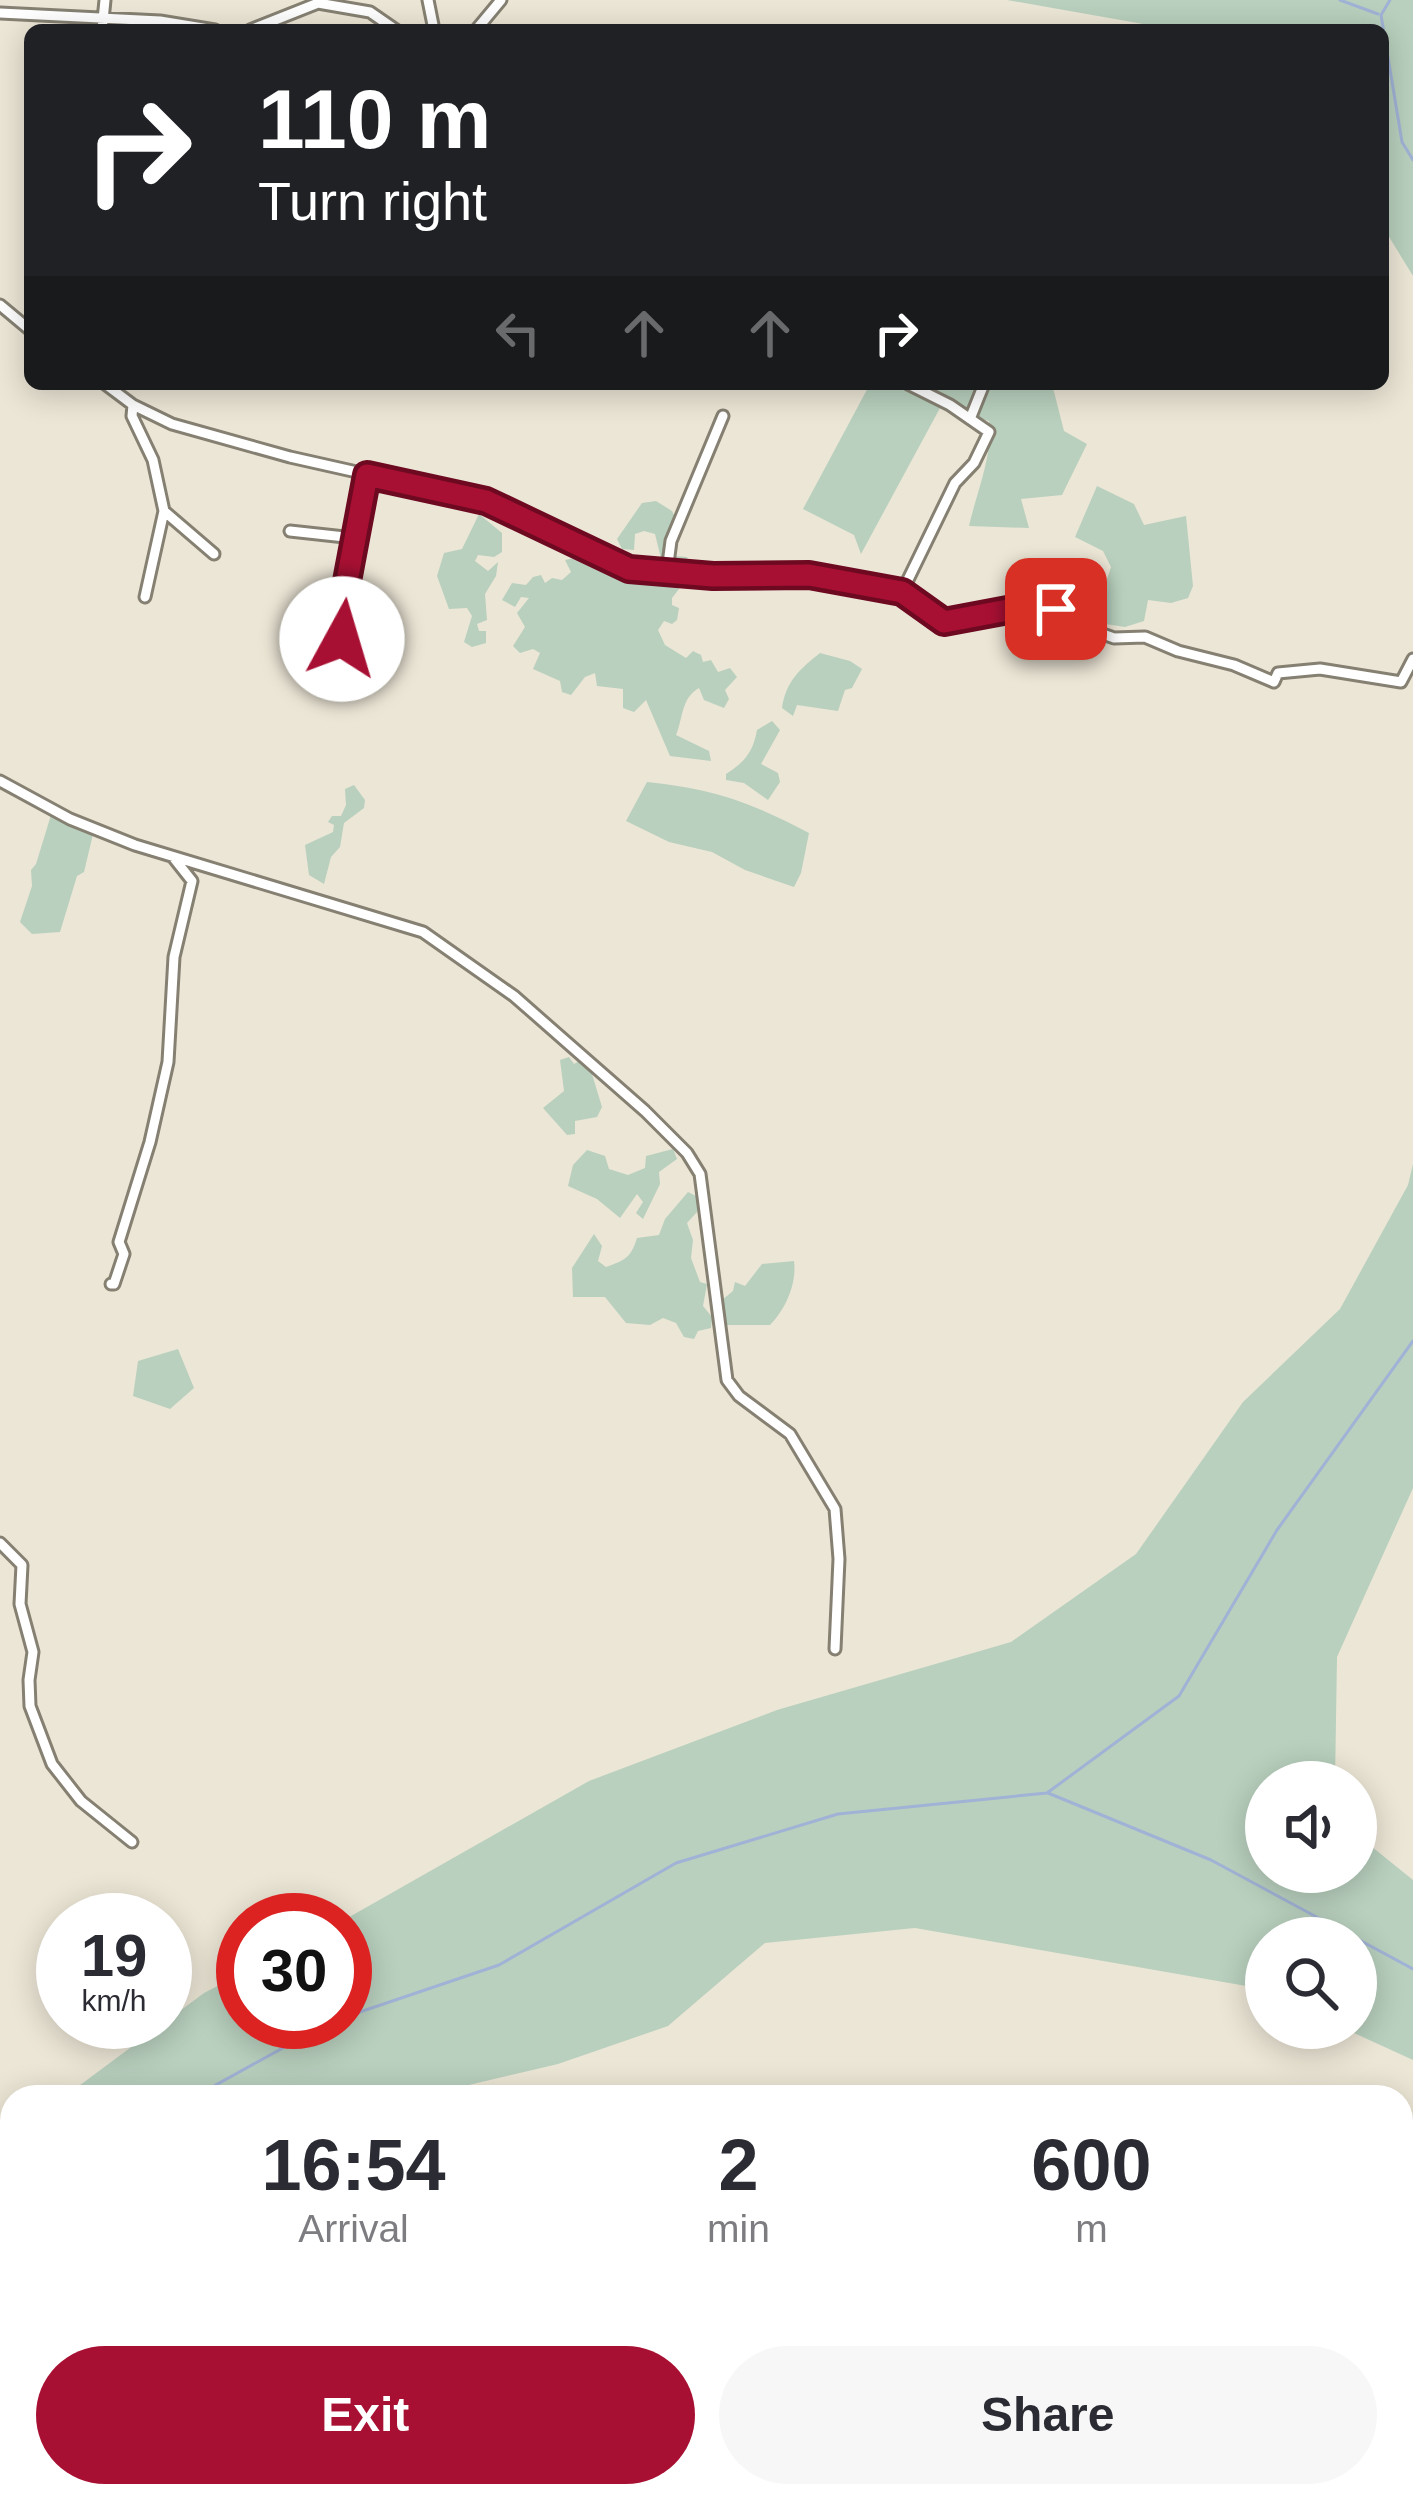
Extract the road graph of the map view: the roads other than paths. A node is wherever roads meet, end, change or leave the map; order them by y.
1 (105, 0) edge
2 (428, 0) edge
3 (501, 0) edge
4 (0, 14) edge
5 (428, 16) junction
6 (104, 17) junction
7 (103, 24) edge
8 (191, 24) edge
9 (272, 24) edge
10 (388, 24) edge
11 (423, 24) edge
12 (431, 24) edge
13 (481, 24) edge
14 (0, 305) edge
15 (24, 325) edge
16 (113, 390) edge
17 (919, 390) edge
18 (982, 390) edge
19 (133, 406) junction
20 (723, 416) dead end
21 (970, 419) junction
22 (367, 475) junction
23 (164, 511) junction
24 (290, 531) dead end
25 (354, 538) junction
26 (214, 554) dead end
27 (667, 571) junction
28 (902, 592) junction
29 (145, 597) dead end
30 (1413, 659) edge
31 (370, 662) dead end
32 (0, 782) edge
33 (172, 857) junction
34 (111, 1285) dead end
35 (0, 1543) edge
36 (835, 1649) dead end
37 (132, 1842) dead end

1 - 6 street
2 - 5 street
3 - 13 street
4 - 6 street
5 - 11 street
5 - 12 street
6 - 7 street
6 - 8 street
9 - 10 street
14 - 15 street
16 - 19 street
17 - 21 street
18 - 21 street
19 - 22 street
19 - 23 street
20 - 27 street
21 - 28 street
22 - 25 street
22 - 27 street
23 - 26 street
23 - 29 street
24 - 25 street
25 - 31 street
27 - 28 street
28 - 30 street
32 - 33 street
33 - 34 street
33 - 36 street
35 - 37 street

